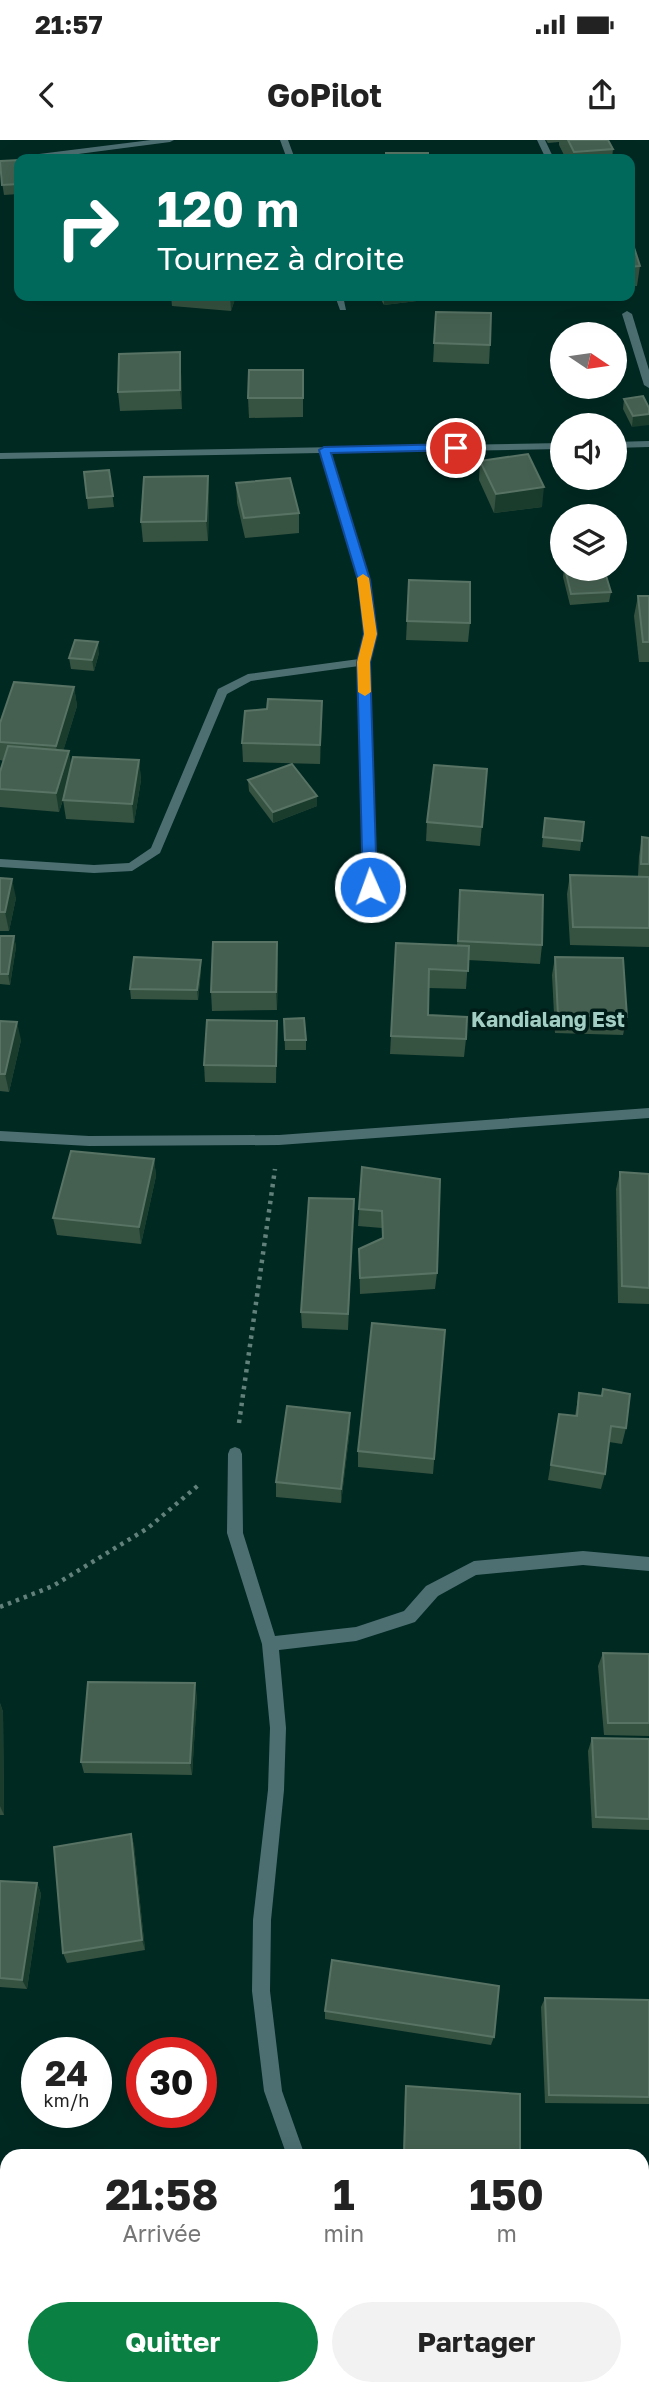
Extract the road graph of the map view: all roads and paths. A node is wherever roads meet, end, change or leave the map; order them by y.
1 (170, 140) edge
2 (63, 154) edge
3 (341, 301) edge
4 (343, 308) dead end
5 (627, 314) dead end
6 (649, 385) edge
7 (649, 444) edge
8 (627, 445) edge
9 (550, 446) edge
10 (324, 450) junction
11 (0, 456) edge
12 (364, 662) junction
13 (0, 863) edge
14 (370, 887) dead end
15 (649, 1114) edge
16 (0, 1136) edge
17 (279, 1140) junction
18 (235, 1454) junction
19 (649, 1564) edge
20 (0, 1607) edge
21 (270, 1644) junction
22 (294, 2149) edge

1 - 2 street
3 - 4 street
5 - 6 street
7 - 8 street
9 - 10 street
10 - 11 street
10 - 12 street
12 - 13 street
12 - 14 street
15 - 17 street
16 - 17 street
17 - 18 path
18 - 20 path
18 - 21 street
19 - 21 street
21 - 22 street

